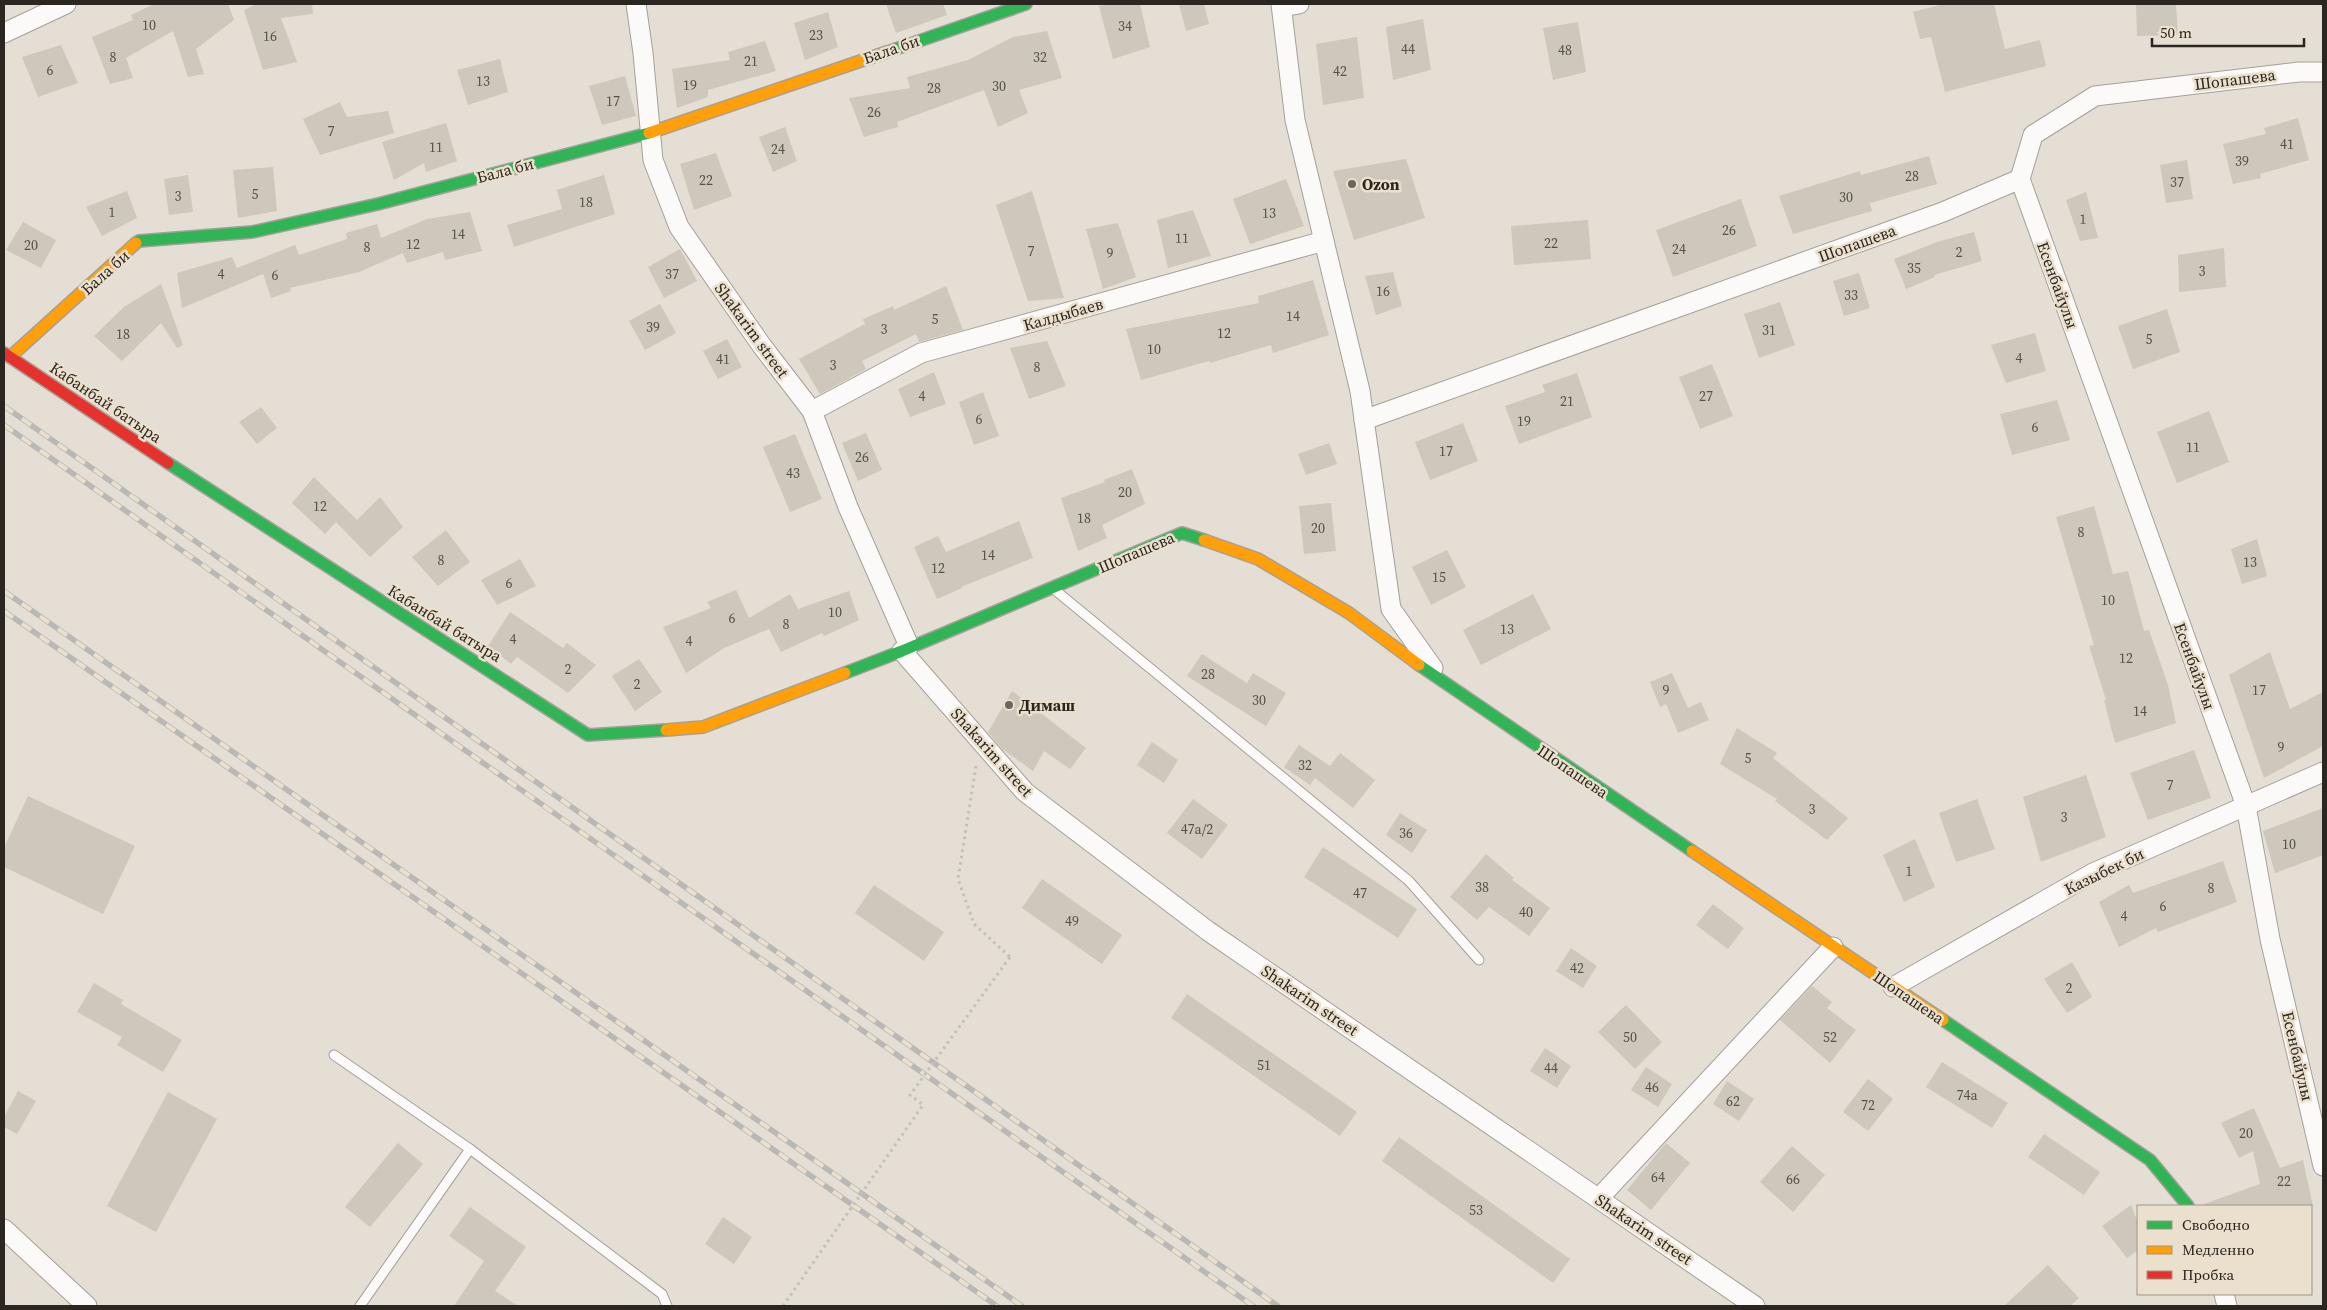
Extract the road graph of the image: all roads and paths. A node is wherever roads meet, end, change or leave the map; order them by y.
1 (66, 4) edge
2 (636, 4) edge
3 (1026, 4) edge
4 (1287, 5) edge
5 (4, 33) edge
6 (2323, 72) edge
7 (651, 133) junction
8 (2020, 179) junction
9 (1324, 240) junction
10 (7, 355) edge
11 (812, 411) junction
12 (1364, 420) junction
13 (1053, 588) junction
14 (905, 648) junction
15 (1443, 683) junction
16 (980, 741) junction
17 (2323, 772) edge
18 (2246, 806) junction
19 (1833, 946) junction
20 (1479, 960) dead end
21 (1893, 987) junction
22 (334, 1055) dead end
23 (470, 1149) junction
24 (2323, 1166) edge
25 (1599, 1198) junction
26 (2187, 1205) edge
27 (4, 1229) edge
28 (87, 1306) edge
29 (360, 1306) edge
30 (667, 1306) edge
31 (783, 1306) edge
32 (1755, 1306) edge

1 - 5 street
2 - 7 street, Shakarim street
3 - 7 street, Бала би
4 - 9 street
6 - 8 street, Шопашева
7 - 10 street, Бала би
7 - 11 street, Shakarim street
8 - 12 street, Шопашева
8 - 18 street, Есенбайулы
9 - 11 street, Калдыбаев
9 - 12 street
10 - 14 street, Кабанбай батыра
11 - 14 street, Shakarim street
12 - 15 street
13 - 14 street, Шопашева
13 - 15 street, Шопашева
13 - 20 lane
14 - 16 street, Shakarim street
15 - 19 street, Шопашева
16 - 25 street, Shakarim street
16 - 31 path, bridge
17 - 18 street, Казыбек би
18 - 21 street, Казыбек би
18 - 24 street, Есенбайулы
19 - 21 street, Шопашева
19 - 25 street
21 - 26 street, Шопашева
22 - 23 lane
23 - 29 lane
23 - 30 lane
25 - 32 street, Shakarim street
27 - 28 street

